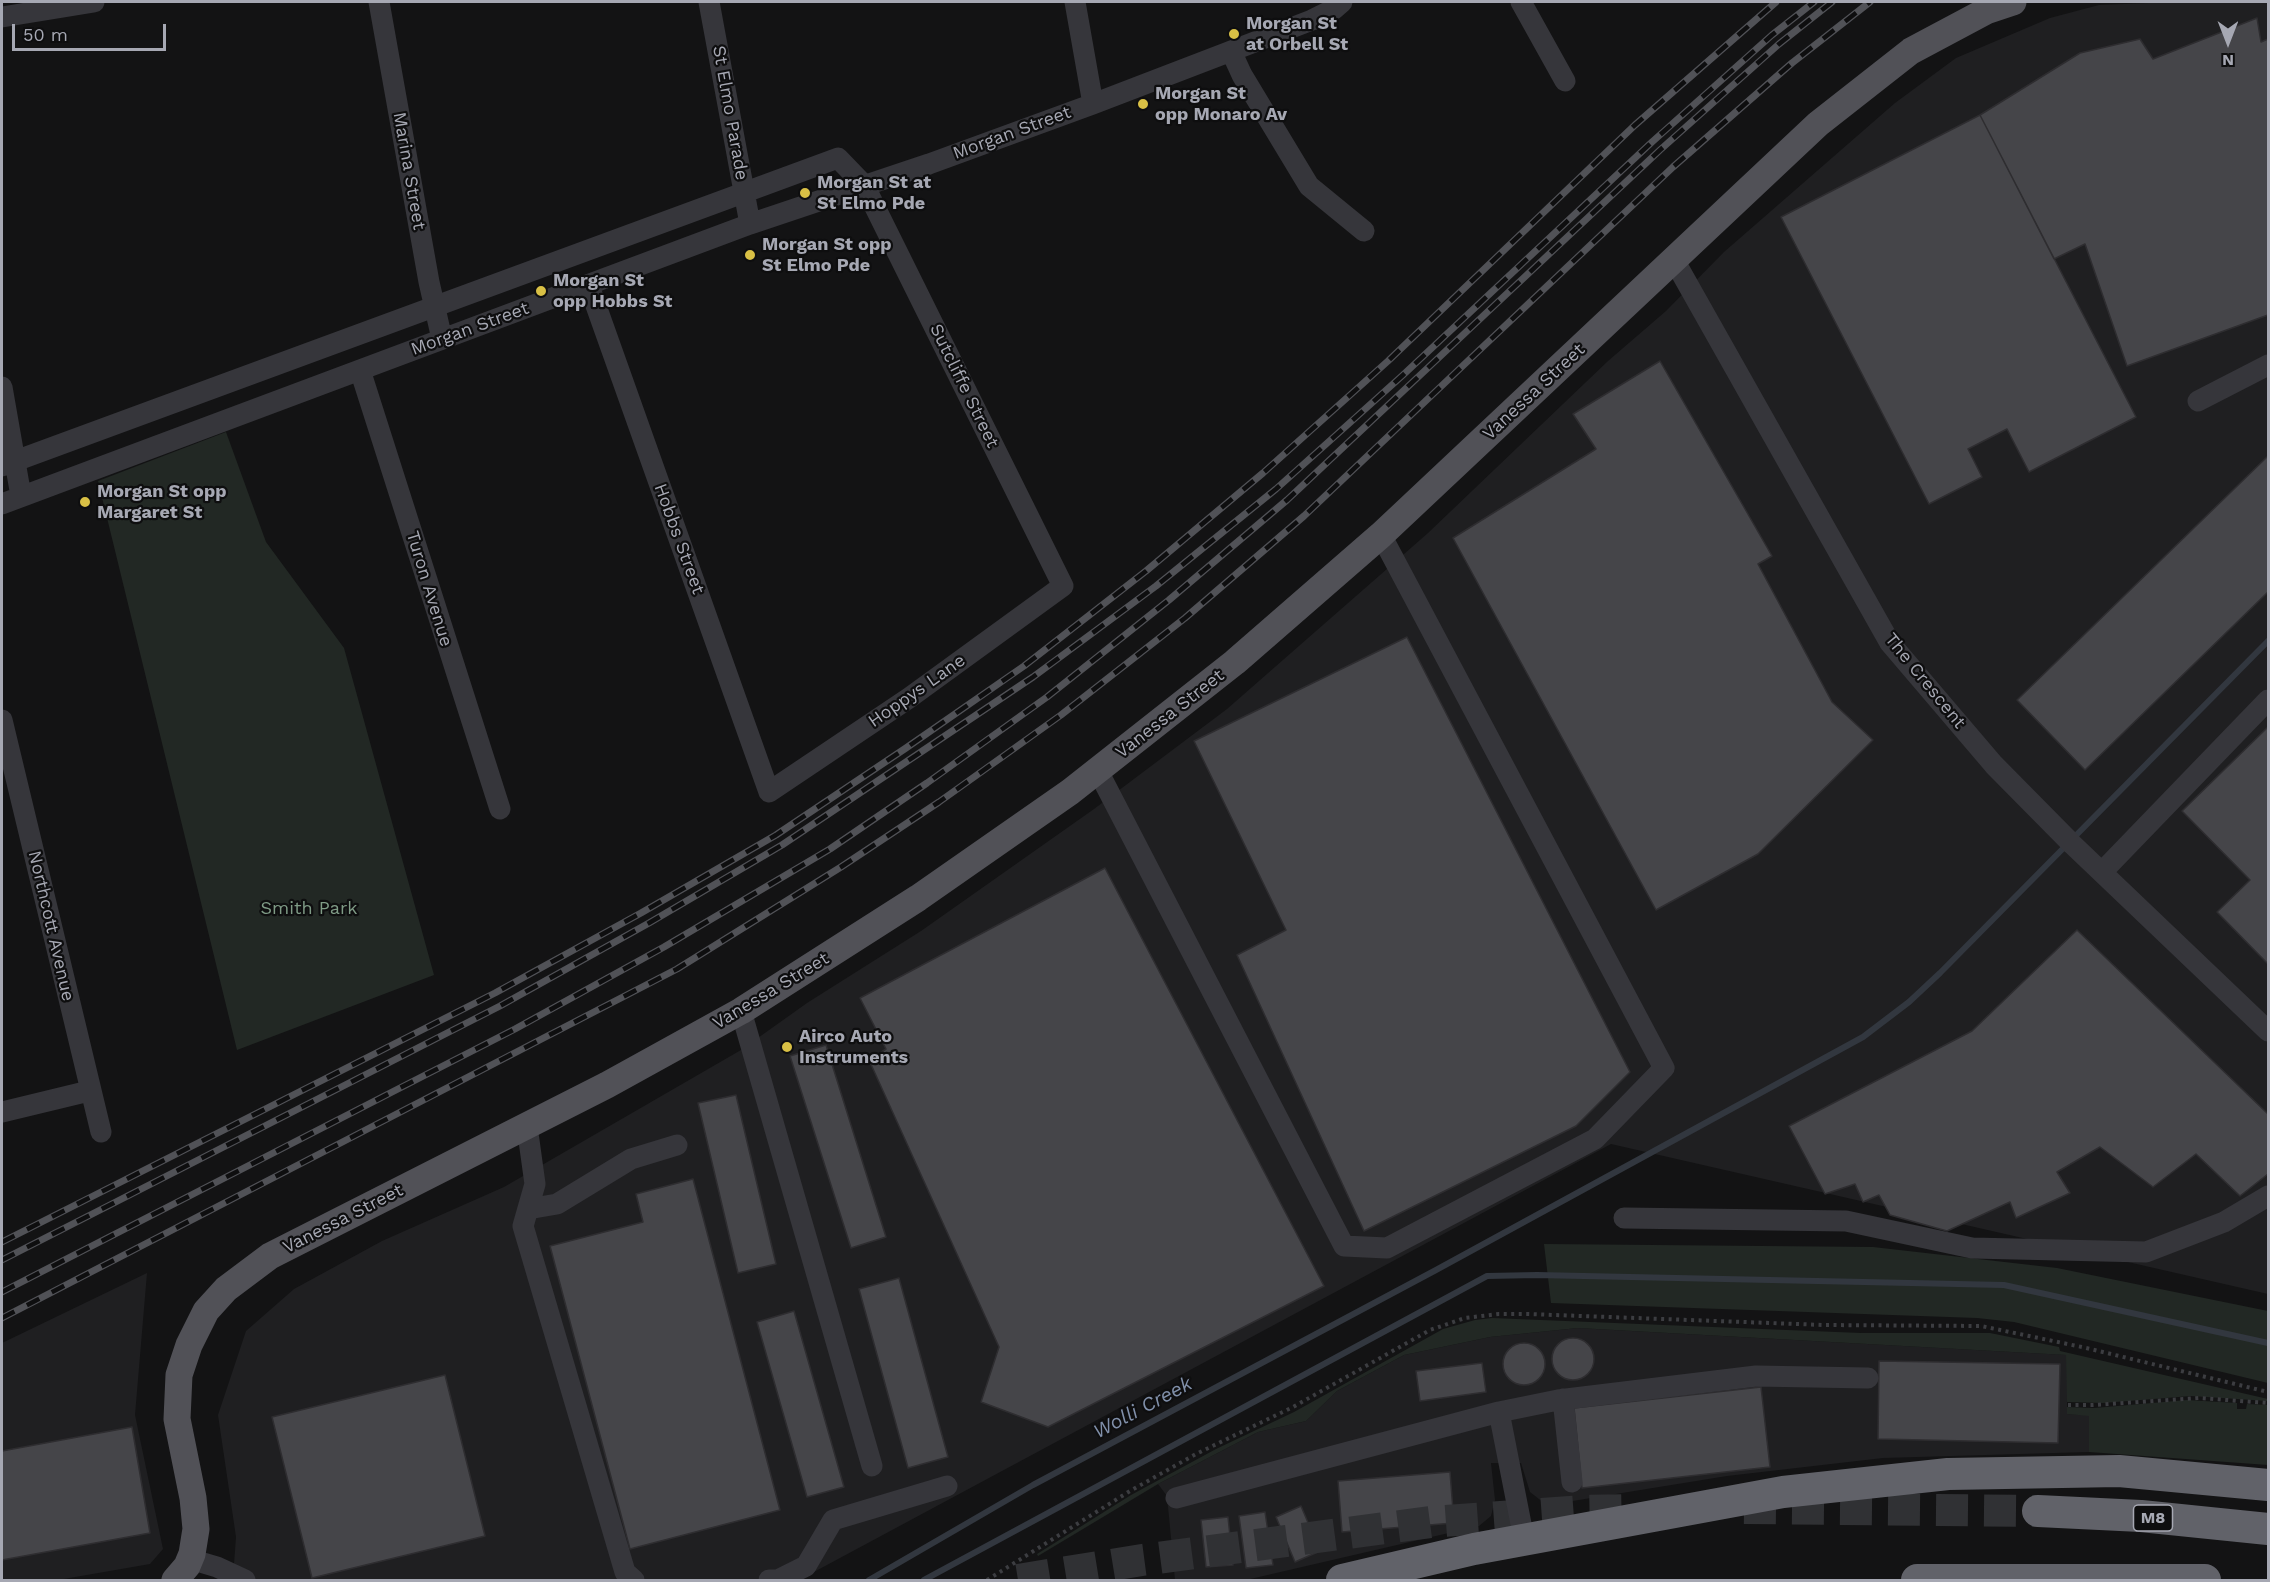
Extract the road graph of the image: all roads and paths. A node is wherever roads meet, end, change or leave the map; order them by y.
1 (94, 2) edge
2 (379, 2) edge
3 (709, 2) edge
4 (1075, 2) edge
5 (1342, 2) edge
6 (1521, 2) edge
7 (2013, 2) edge
8 (2, 17) edge
9 (1231, 51) junction
10 (1565, 81) dead end
11 (1093, 104) junction
12 (864, 185) junction
13 (744, 192) junction
14 (750, 224) junction
15 (1364, 231) dead end
16 (1674, 260) junction
17 (589, 286) junction
18 (434, 308) junction
19 (442, 339) junction
20 (2268, 365) edge
21 (360, 370) junction
22 (2, 387) edge
23 (2198, 401) dead end
24 (8, 464) edge
25 (11, 500) edge
26 (1381, 535) junction
27 (1063, 586) joint
28 (2268, 700) edge
29 (2, 720) edge
30 (1098, 771) junction
31 (769, 792) joint
32 (500, 809) dead end
33 (2103, 872) junction
34 (741, 1011) junction
35 (2268, 1031) edge
36 (90, 1091) junction
37 (2, 1112) edge
38 (527, 1126) junction
39 (101, 1132) dead end
40 (677, 1145) dead end
41 (2268, 1196) edge
42 (528, 1209) junction
43 (1624, 1218) dead end
44 (1868, 1378) dead end
45 (1563, 1399) junction
46 (2268, 1403) edge
47 (2068, 1405) dead end
48 (1499, 1412) junction
49 (872, 1466) dead end
50 (1572, 1482) dead end
51 (2268, 1485) edge
52 (947, 1486) dead end
53 (1176, 1498) dead end
54 (2038, 1512) tunnel mouth
55 (2268, 1529) edge
56 (1524, 1539) junction
57 (183, 1570) edge
58 (245, 1581) edge
59 (634, 1581) edge
60 (770, 1581) edge
61 (1342, 1581) edge
62 (1917, 1581) edge
63 (2205, 1581) edge

1 - 8 street
2 - 18 street, Marina Street
3 - 13 street, St Elmo Parade
4 - 11 street
5 - 9 street, Morgan Street
6 - 10 street
7 - 16 main road, Vanessa Street
9 - 11 street, Morgan Street
9 - 15 street
11 - 12 street, Morgan Street
12 - 13 street, Sutcliffe Street
12 - 14 street, Morgan Street
12 - 27 street, Sutcliffe Street
13 - 14 street, St Elmo Parade
13 - 18 street
14 - 17 street, Morgan Street
16 - 26 main road, Vanessa Street
16 - 33 street, The Crescent
17 - 19 street, Morgan Street
17 - 31 street, Hobbs Street
18 - 19 street, Marina Street
18 - 24 street
19 - 21 street, Morgan Street
20 - 23 street
21 - 25 street, Morgan Street
21 - 32 street, Turon Avenue
22 - 24 street
24 - 25 street
26 - 30 main road, Vanessa Street
26 - 30 street
27 - 31 street, Hoppys Lane
28 - 33 street
29 - 36 street, Northcott Avenue
30 - 34 main road, Vanessa Street
33 - 35 street, The Crescent
34 - 38 main road, Vanessa Street
34 - 49 street
36 - 37 street
36 - 39 street, Northcott Avenue
38 - 42 street
38 - 57 main road, Vanessa Street
40 - 42 street
41 - 43 street
42 - 59 street
44 - 45 street
45 - 48 street
45 - 50 street
46 - 47 path
48 - 53 street
48 - 56 street
51 - 56 highway
52 - 60 street
54 - 55 highway, M8
56 - 61 highway
57 - 58 street
62 - 63 highway

